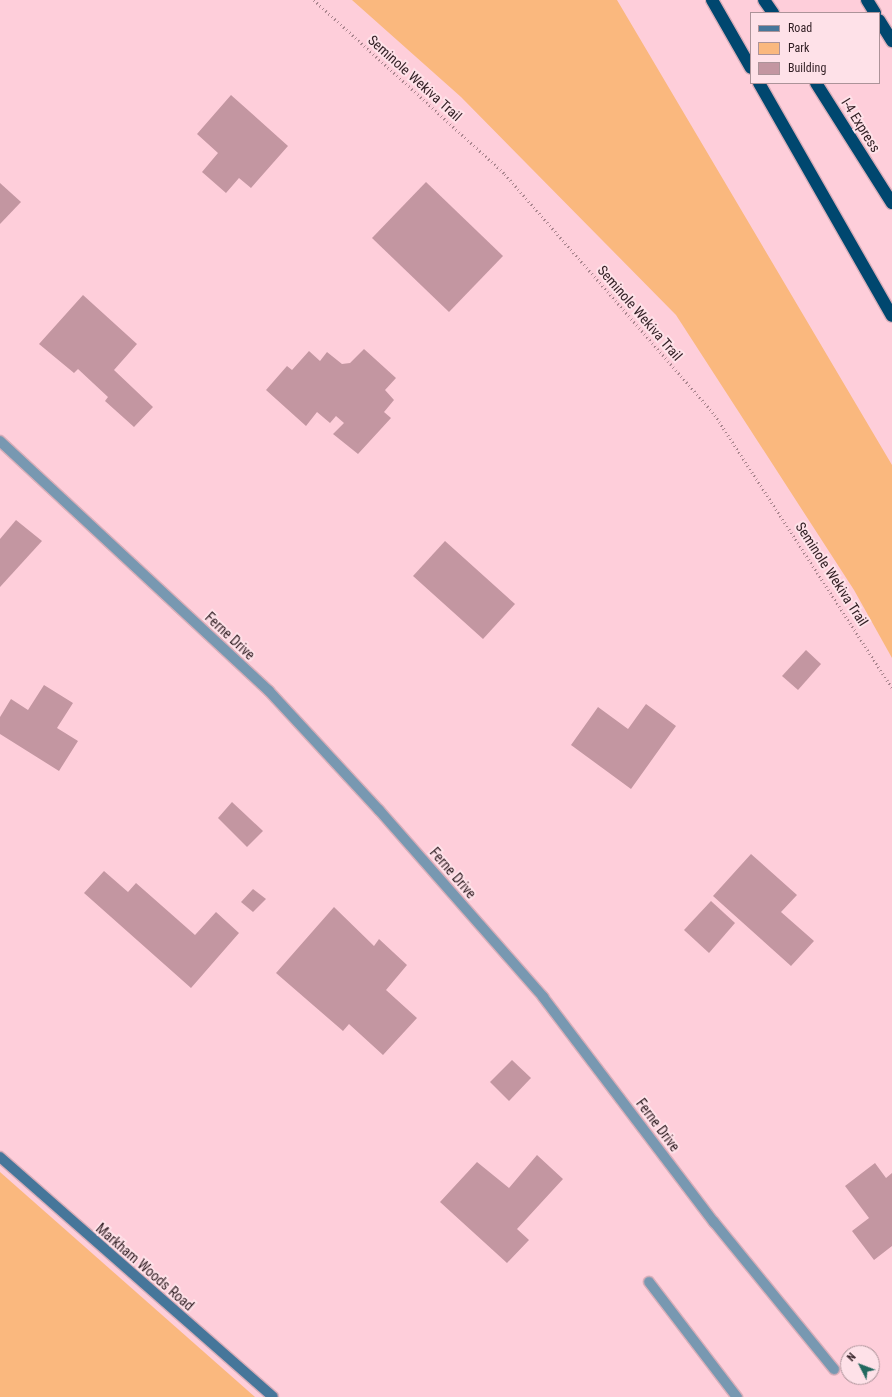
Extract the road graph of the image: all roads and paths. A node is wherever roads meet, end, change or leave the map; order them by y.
1 (314, 0) edge
2 (712, 0) edge
3 (764, 0) edge
4 (867, 0) edge
5 (772, 12) edge
6 (874, 12) edge
7 (880, 22) edge
8 (892, 41) edge
9 (750, 66) edge
10 (760, 84) edge
11 (817, 84) edge
12 (892, 204) edge
13 (892, 316) edge
14 (0, 441) edge
15 (892, 688) edge
16 (0, 1157) edge
17 (649, 1282) dead end
18 (834, 1369) dead end
19 (273, 1397) edge
20 (737, 1397) edge

1 - 15 path, Seminole Wekiva Trail
2 - 9 highway
3 - 5 highway
4 - 6 highway
7 - 8 highway
10 - 13 highway
11 - 12 highway, I-4 Express
14 - 18 street, Ferne Drive
16 - 19 main road, Markham Woods Road
17 - 20 street

